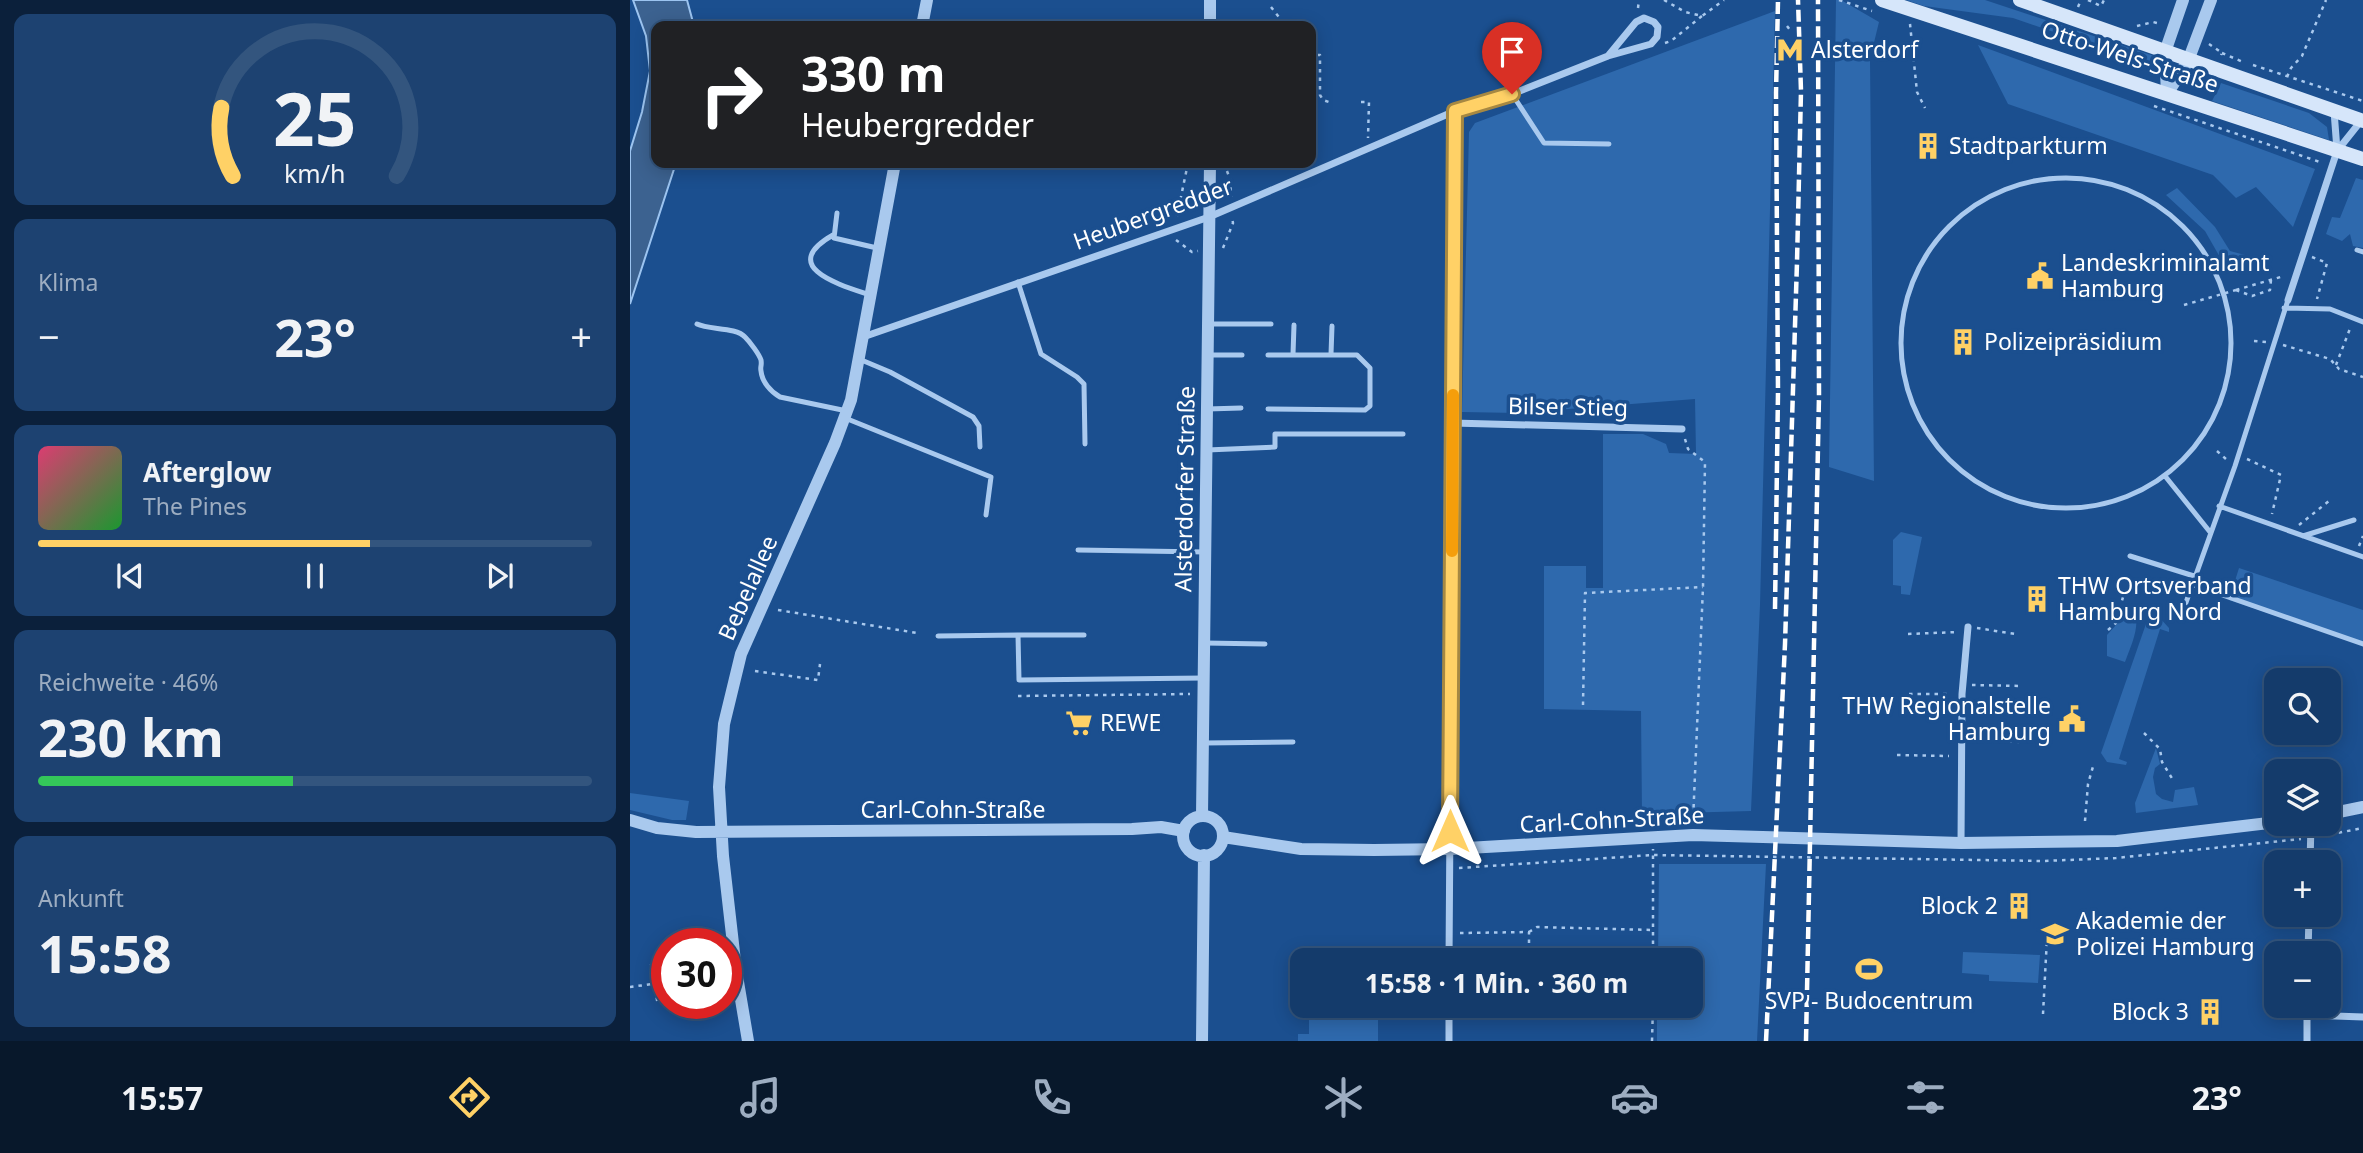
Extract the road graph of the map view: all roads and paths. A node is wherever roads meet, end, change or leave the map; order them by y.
1 (927, 0) edge
2 (1210, 0) edge
3 (1664, 0) edge
4 (1724, 0) edge
5 (1882, 0) edge
6 (2020, 0) edge
7 (2088, 0) edge
8 (2104, 0) edge
9 (2183, 0) edge
10 (2211, 0) edge
11 (2326, 0) edge
12 (2043, 4) edge
13 (1271, 7) dead end
14 (1702, 16) junction
15 (923, 21) edge
16 (1210, 21) edge
17 (1282, 21) edge
18 (1910, 24) dead end
19 (2205, 42) dead end
20 (1651, 44) junction
21 (2165, 52) junction
22 (2221, 53) junction
23 (1316, 55) edge
24 (1608, 56) junction
25 (2188, 61) junction
26 (2218, 63) dead end
27 (2287, 77) junction
28 (1512, 94) junction
29 (2167, 94) junction
30 (2363, 101) edge
31 (1361, 102) dead end
32 (1332, 103) dead end
33 (1926, 108) dead end
34 (1455, 111) junction
35 (2334, 111) junction
36 (2196, 121) dead end
37 (2362, 121) edge
38 (1609, 144) dead end
39 (1368, 148) junction
40 (2337, 151) junction
41 (2363, 159) edge
42 (2333, 166) junction
43 (894, 168) edge
44 (1187, 168) edge
45 (1210, 168) edge
46 (1226, 168) edge
47 (1231, 194) dead end
48 (837, 213) dead end
49 (1232, 216) dead end
50 (1209, 217) junction
51 (1177, 219) dead end
52 (1177, 234) dead end
53 (833, 235) junction
54 (878, 249) junction
55 (1200, 251) dead end
56 (1217, 251) dead end
57 (2304, 254) junction
58 (1018, 282) junction
59 (2319, 289) dead end
60 (2236, 290) junction
61 (870, 295) junction
62 (2288, 300) joint
63 (2184, 305) dead end
64 (2284, 308) junction
65 (2354, 318) junction
66 (2363, 322) edge
67 (697, 324) dead end
68 (1207, 324) junction
69 (1272, 324) dead end
70 (1294, 325) dead end
71 (1332, 326) dead end
72 (863, 337) junction
73 (2253, 341) dead end
74 (2275, 342) junction
75 (1331, 354) junction
76 (1207, 355) junction
77 (1242, 355) dead end
78 (1268, 355) dead end
79 (1293, 355) junction
80 (859, 359) junction
81 (2336, 365) junction
82 (2363, 377) edge
83 (1241, 408) dead end
84 (1207, 409) junction
85 (1268, 409) dead end
86 (846, 414) junction
87 (1453, 423) junction
88 (1682, 429) joint
89 (1403, 434) dead end
90 (1085, 444) dead end
91 (980, 447) dead end
92 (1207, 450) junction
93 (2238, 455) junction
94 (2165, 476) junction
95 (2329, 501) dead end
96 (2219, 506) junction
97 (986, 515) dead end
98 (2354, 520) dead end
99 (2269, 524) junction
100 (2291, 531) junction
101 (2210, 532) junction
102 (2302, 536) junction
103 (1078, 550) dead end
104 (1206, 552) junction
105 (2130, 556) dead end
106 (2363, 556) edge
107 (2194, 576) junction
108 (2191, 584) junction
109 (1703, 587) junction
110 (2123, 597) dead end
111 (2184, 608) dead end
112 (778, 610) dead end
113 (1967, 630) junction
114 (2108, 630) dead end
115 (918, 633) dead end
116 (1908, 634) dead end
117 (2015, 634) dead end
118 (1018, 635) junction
119 (1084, 635) dead end
120 (938, 636) dead end
121 (1205, 643) junction
122 (1265, 644) dead end
123 (2363, 644) edge
124 (820, 664) dead end
125 (755, 671) dead end
126 (1204, 678) junction
127 (1963, 685) junction
128 (2022, 685) dead end
129 (1204, 693) junction
130 (1909, 694) dead end
131 (1962, 694) junction
132 (1018, 696) dead end
133 (1583, 705) dead end
134 (2144, 733) dead end
135 (1961, 738) junction
136 (2019, 742) dead end
137 (1203, 743) junction
138 (1293, 743) dead end
139 (1897, 755) dead end
140 (1961, 762) junction
141 (2094, 762) dead end
142 (2173, 780) dead end
143 (2363, 807) edge
144 (2341, 812) edge
145 (1202, 816) junction
146 (630, 820) edge
147 (2085, 821) dead end
148 (2264, 824) edge
149 (1184, 831) junction
150 (721, 832) junction
151 (1693, 835) junction
152 (1653, 836) junction
153 (1223, 837) junction
154 (1961, 843) junction
155 (1450, 849) junction
156 (1204, 855) junction
157 (1653, 930) junction
158 (1529, 932) junction
159 (1449, 933) junction
160 (2047, 939) dead end
161 (1450, 948) edge
162 (1529, 948) edge
163 (1653, 948) edge
164 (651, 984) edge
165 (630, 988) edge
166 (2043, 1014) dead end
167 (2341, 1017) edge
168 (2363, 1017) edge
169 (1450, 1018) edge
170 (1653, 1018) edge
171 (2307, 1018) edge
172 (748, 1041) edge
173 (1202, 1041) edge
174 (1449, 1041) edge
175 (1652, 1041) edge
176 (2307, 1041) edge

1 - 15 street
2 - 16 street
3 - 14 path
4 - 14 path
5 - 29 main road, Otto-Wels-Straße
6 - 12 main road, Otto-Wels-Straße
7 - 8 path
9 - 21 street
10 - 25 street
11 - 27 path
12 - 21 main road, Otto-Wels-Straße
13 - 17 path
14 - 20 path
18 - 33 path
19 - 22 path
20 - 24 street, Heubergredder
20 - 24 street, Heubergredder
21 - 25 main road, Otto-Wels-Straße
21 - 29 street
22 - 26 path
22 - 27 path
23 - 32 path
24 - 28 street, Heubergredder
25 - 29 street
25 - 35 main road, Otto-Wels-Straße
27 - 30 path
28 - 34 street, Heubergredder
28 - 38 lane
29 - 40 main road, Otto-Wels-Straße
31 - 39 path
34 - 39 street, Heubergredder
34 - 87 street
35 - 37 main road, Otto-Wels-Straße
35 - 40 street
36 - 42 path
37 - 40 street
39 - 50 street, Heubergredder
40 - 41 main road, Otto-Wels-Straße
40 - 42 street
42 - 57 street
43 - 54 street, Bebelallee
44 - 51 path
45 - 50 street, Alsterdorfer Straße
46 - 47 path
48 - 53 lane
49 - 56 path
50 - 58 street, Heubergredder
50 - 68 street, Alsterdorfer Straße
52 - 55 path
53 - 54 lane
53 - 61 lane
54 - 61 street, Bebelallee
57 - 59 path
57 - 62 street
58 - 72 street, Heubergredder
58 - 90 lane
60 - 60 path
60 - 63 path, bridge
61 - 72 street, Bebelallee
62 - 64 lane
64 - 65 lane
64 - 74 lane
65 - 66 lane
65 - 81 path
67 - 86 lane
68 - 69 lane
68 - 76 street, Alsterdorfer Straße
70 - 79 lane
71 - 75 lane
72 - 80 street, Bebelallee
73 - 74 path
74 - 81 path
74 - 93 lane
75 - 79 lane
75 - 85 lane
76 - 77 lane
76 - 84 street, Alsterdorfer Straße
78 - 79 lane
80 - 86 street, Bebelallee
80 - 91 lane
81 - 82 path
83 - 84 lane
84 - 92 street, Alsterdorfer Straße
86 - 97 lane
86 - 150 street, Bebelallee
87 - 88 street, Bilser Stieg
87 - 155 street
88 - 109 path
89 - 92 lane
92 - 104 street, Alsterdorfer Straße
93 - 96 lane
93 - 99 path
94 - 94 lane
94 - 101 lane
95 - 100 path
96 - 99 lane
96 - 101 lane
98 - 102 lane
99 - 100 lane
100 - 102 lane
101 - 107 lane
102 - 106 lane
103 - 104 lane
104 - 121 street, Alsterdorfer Straße
105 - 107 lane
107 - 108 lane
108 - 111 lane
108 - 123 lane
109 - 133 path
109 - 151 path
110 - 114 path
112 - 115 path
113 - 116 path
113 - 117 path
113 - 127 street
118 - 119 lane
118 - 120 lane
118 - 126 lane
121 - 122 lane
121 - 126 street, Alsterdorfer Straße
124 - 125 path
126 - 129 street, Alsterdorfer Straße
127 - 128 path
127 - 131 street
129 - 132 path
129 - 137 street, Alsterdorfer Straße
130 - 131 path
131 - 135 street
134 - 142 path
135 - 136 path
135 - 140 street
137 - 138 lane
137 - 145 street, Alsterdorfer Straße
139 - 140 path
140 - 154 street
141 - 147 path
143 - 144 street
145 - 149 street
145 - 153 street
146 - 150 street, Carl-Cohn-Straße
148 - 154 street, Carl-Cohn-Straße
149 - 150 street, Carl-Cohn-Straße
149 - 156 street
150 - 172 street, Bebelallee
151 - 152 street, Carl-Cohn-Straße
151 - 154 street, Carl-Cohn-Straße
152 - 155 street, Carl-Cohn-Straße
152 - 157 path
153 - 155 street, Carl-Cohn-Straße
153 - 156 street
155 - 159 street
156 - 173 street
157 - 158 path
157 - 163 path
158 - 159 path
158 - 162 path
159 - 161 street
160 - 166 path
164 - 165 path
167 - 168 street
169 - 174 street
170 - 175 path
171 - 176 street

